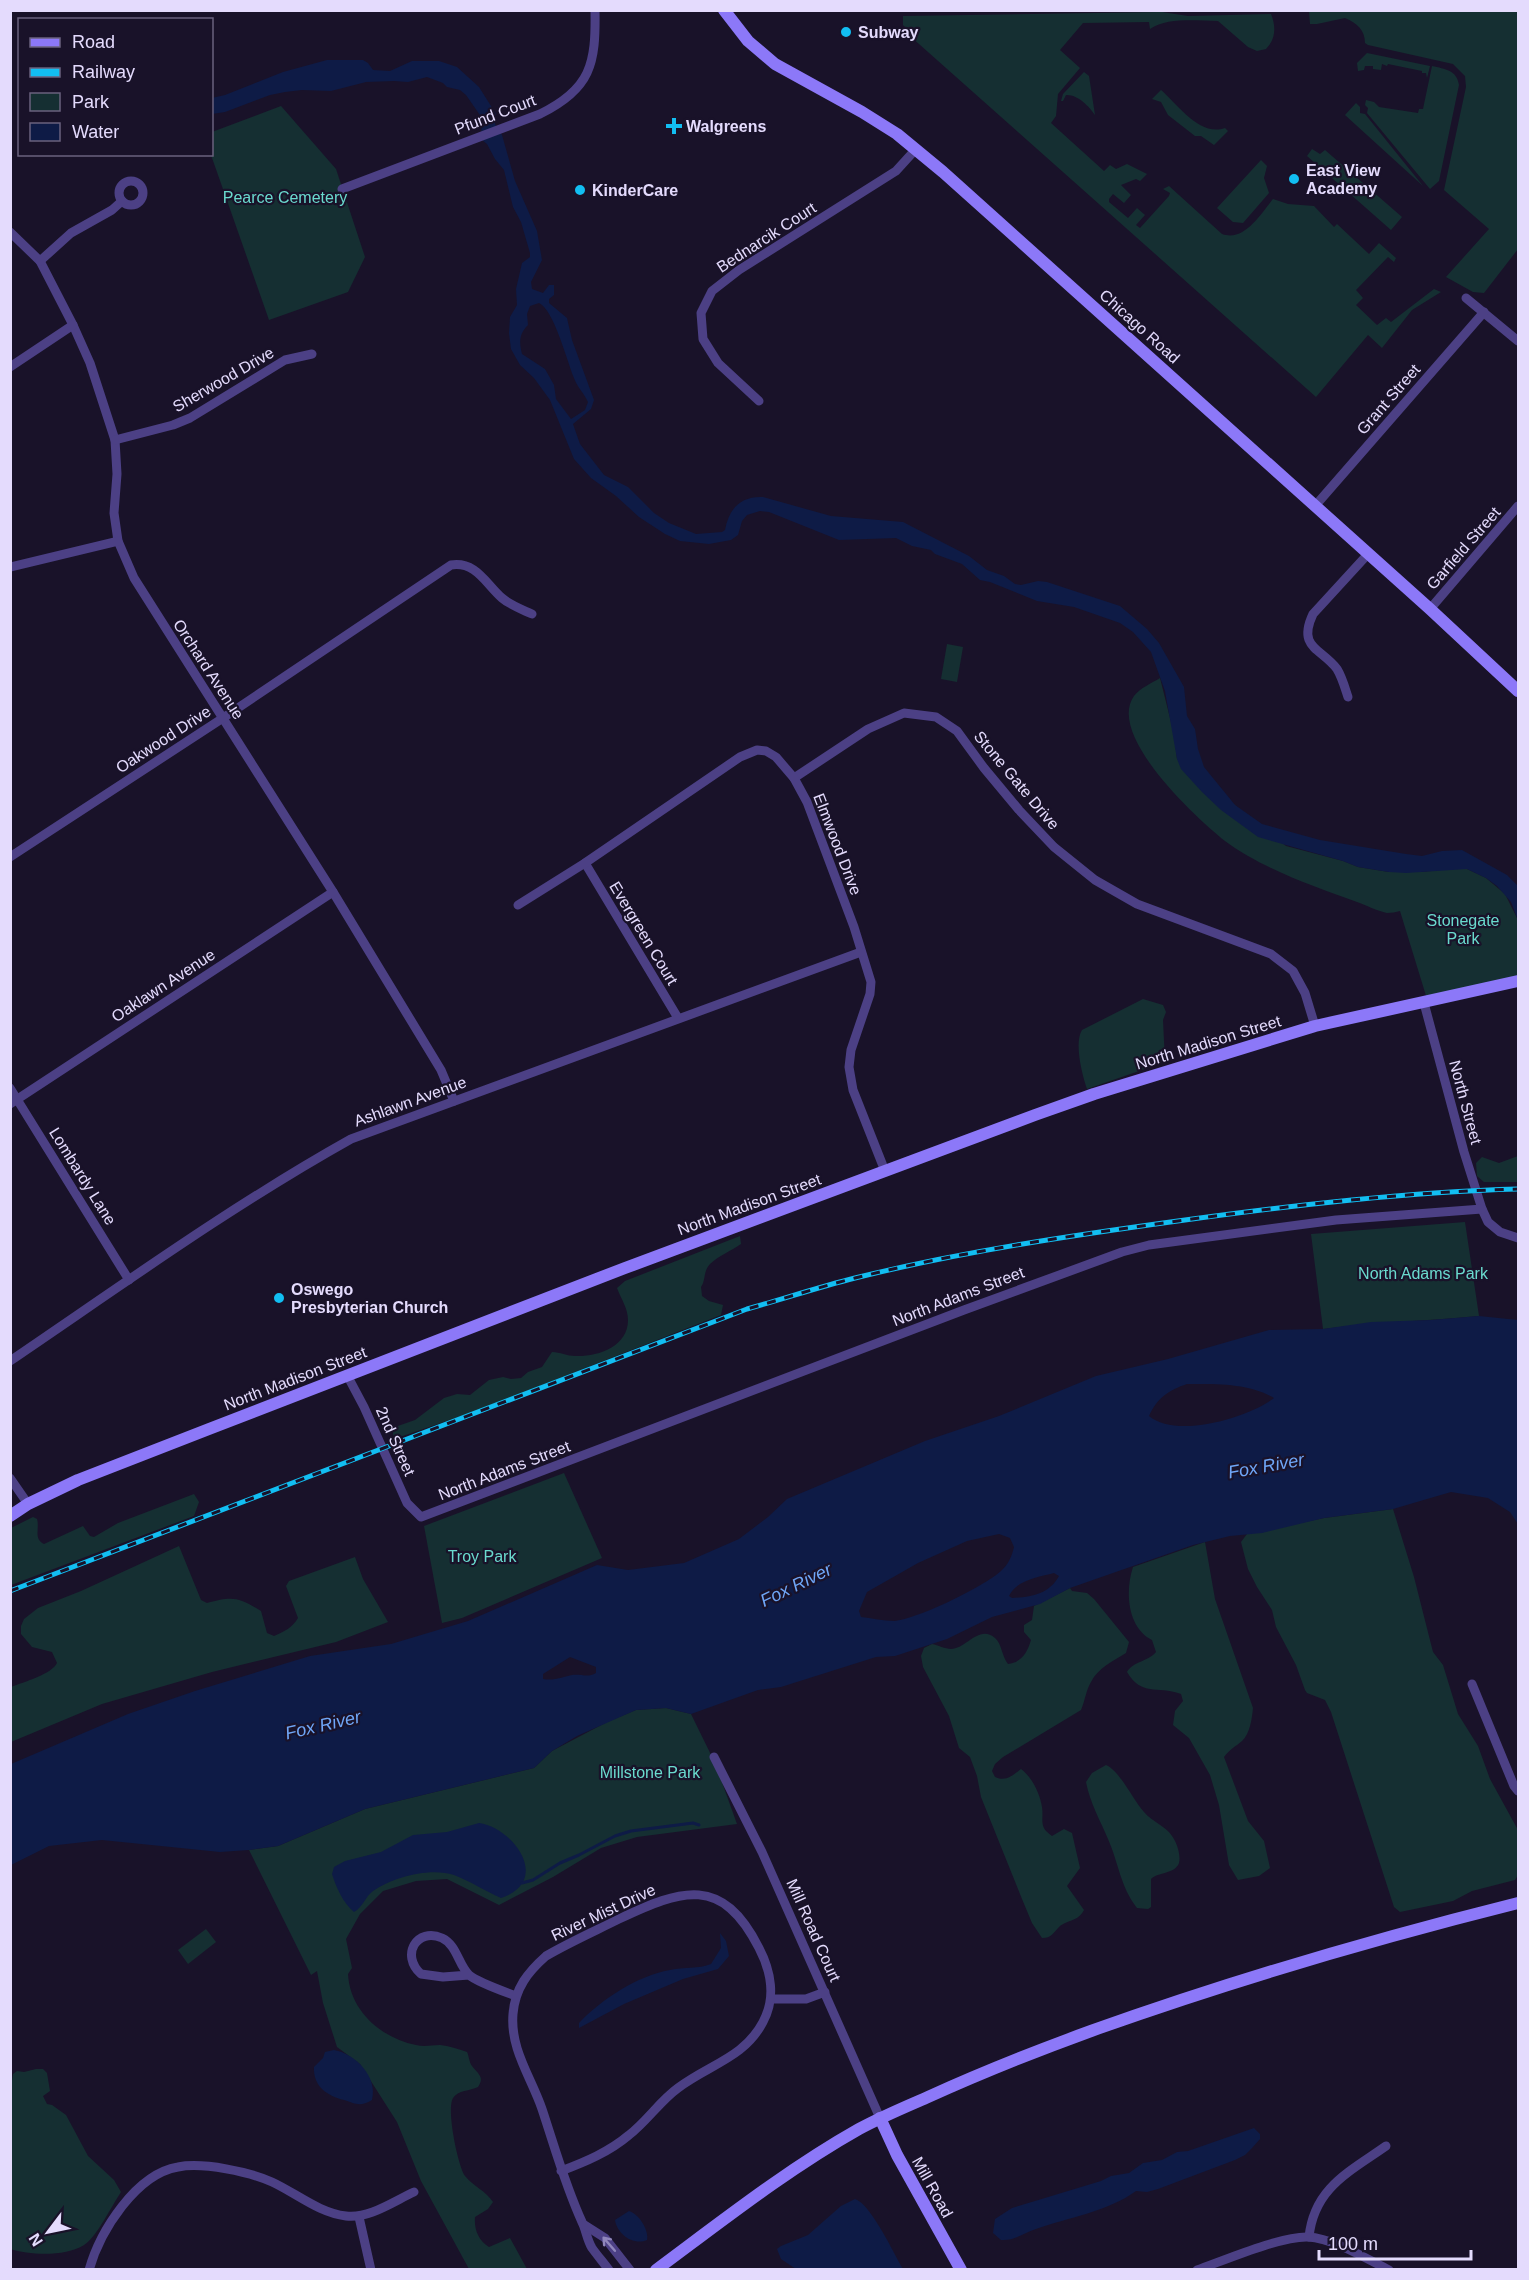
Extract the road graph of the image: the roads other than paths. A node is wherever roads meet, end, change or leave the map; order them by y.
1 (595, 10) edge
2 (724, 10) edge
3 (916, 149) junction
4 (342, 189) dead end
5 (122, 201) dead end
6 (10, 232) edge
7 (40, 261) junction
8 (1466, 298) dead end
9 (1484, 312) junction
10 (74, 325) junction
11 (1518, 341) edge
12 (312, 354) dead end
13 (10, 367) edge
14 (759, 401) dead end
15 (115, 440) junction
16 (1315, 506) junction
17 (1518, 506) edge
18 (118, 541) junction
19 (1368, 554) junction
20 (10, 567) edge
21 (1430, 609) junction
22 (532, 614) dead end
23 (1518, 691) edge
24 (1348, 697) dead end
25 (223, 718) junction
26 (794, 778) junction
27 (10, 857) edge
28 (585, 863) junction
29 (333, 892) junction
30 (518, 905) dead end
31 (861, 952) junction
32 (1515, 981) edge
33 (1424, 1003) junction
34 (678, 1018) junction
35 (1315, 1026) junction
36 (10, 1088) edge
37 (454, 1101) junction
38 (14, 1102) edge
39 (885, 1171) junction
40 (1482, 1209) junction
41 (1518, 1238) edge
42 (129, 1280) junction
43 (10, 1362) edge
44 (347, 1375) junction
45 (10, 1478) edge
46 (28, 1504) junction
47 (10, 1516) edge
48 (421, 1517) joint
49 (1472, 1684) dead end
50 (714, 1757) dead end
51 (1518, 1791) edge
52 (1518, 1903) edge
53 (469, 1975) junction
54 (825, 1992) junction
55 (516, 1996) junction
56 (771, 1999) junction
57 (880, 2118) junction
58 (1386, 2146) dead end
59 (561, 2171) junction
60 (414, 2192) dead end
61 (359, 2217) junction
62 (583, 2224) junction
63 (1309, 2237) junction
64 (89, 2270) edge
65 (371, 2270) edge
66 (609, 2270) edge
67 (630, 2270) edge
68 (656, 2270) edge
69 (961, 2270) edge
70 (1197, 2270) edge
71 (1389, 2270) edge

1 - 4 street, Pfund Court
2 - 3 main road, Chicago Road
3 - 14 street, Bednarcik Court
3 - 16 main road, Chicago Road
5 - 7 street
6 - 7 street, Orchard Avenue
7 - 10 street, Orchard Avenue
8 - 9 street
9 - 11 street
9 - 16 street, Grant Street
10 - 13 street
10 - 15 street, Orchard Avenue
12 - 15 street, Sherwood Drive
15 - 18 street, Orchard Avenue
16 - 19 main road, Chicago Road
17 - 21 street, Garfield Street
18 - 20 street
18 - 25 street, Orchard Avenue
19 - 21 main road, Chicago Road
19 - 24 street
21 - 23 main road, Chicago Road
22 - 25 street, Oakwood Drive
25 - 27 street, Oakwood Drive
25 - 29 street, Orchard Avenue
26 - 28 street, Elmwood Drive
26 - 31 street, Elmwood Drive
26 - 35 street, Stone Gate Drive
28 - 30 street, Elmwood Drive
28 - 34 street, Evergreen Court
29 - 37 street, Orchard Avenue
29 - 38 street, Oaklawn Avenue
31 - 34 street, Ashlawn Avenue
31 - 39 street, Elmwood Drive
32 - 33 main road, North Madison Street
33 - 35 main road, North Madison Street
33 - 40 street, North Street
34 - 37 street, Ashlawn Avenue
35 - 39 main road, North Madison Street
36 - 38 street, Lombardy Lane
37 - 42 street, Ashlawn Avenue
38 - 42 street, Lombardy Lane
39 - 44 main road, North Madison Street
40 - 41 street
40 - 48 street, North Adams Street
42 - 43 street, Ashlawn Avenue
44 - 46 main road, North Madison Street
44 - 48 street, 2nd Street
45 - 46 street
46 - 47 main road, North Madison Street
49 - 51 street
50 - 54 street, Mill Road Court
52 - 57 main road
53 - 53 street
53 - 55 street
54 - 56 street
54 - 57 street, Mill Road Court
55 - 56 street, River Mist Drive
55 - 59 street, River Mist Drive
56 - 59 street, River Mist Drive
57 - 68 main road
57 - 69 main road, Mill Road
58 - 63 street
59 - 62 street, River Mist Drive
60 - 61 street
61 - 64 street
61 - 65 street
62 - 66 street, River Mist Drive
67 -> 62 street
63 - 70 street
63 - 71 street

